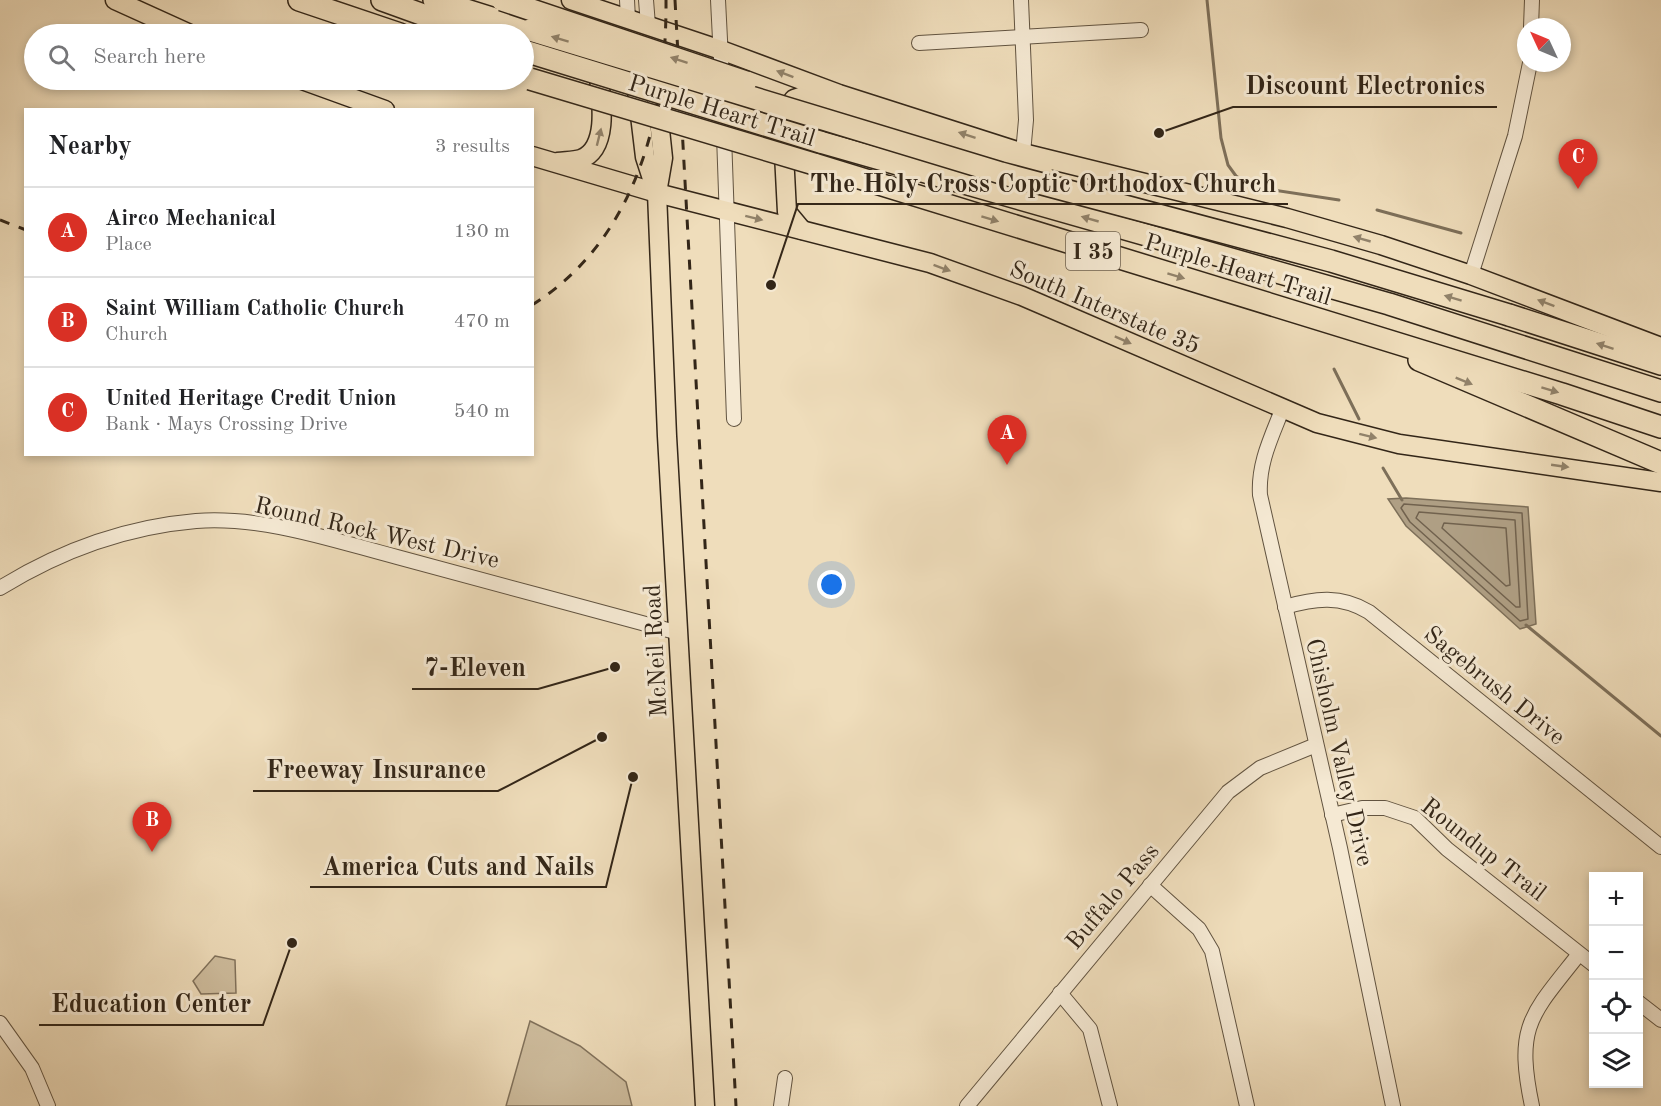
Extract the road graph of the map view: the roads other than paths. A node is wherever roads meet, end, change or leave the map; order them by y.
1 (115, 0) edge
2 (299, 0) edge
3 (382, 0) edge
4 (434, 0) edge
5 (502, 0) edge
6 (572, 0) edge
7 (627, 0) edge
8 (646, 0) edge
9 (718, 0) edge
10 (1022, 0) edge
11 (1532, 0) edge
12 (628, 18) junction
13 (1532, 18) edge
14 (168, 24) edge
15 (370, 24) edge
16 (448, 24) edge
17 (511, 24) edge
18 (648, 25) junction
19 (1141, 30) dead end
20 (534, 31) edge
21 (1023, 37) junction
22 (919, 43) dead end
23 (721, 50) junction
24 (534, 53) edge
25 (1528, 72) edge
26 (534, 80) edge
27 (330, 90) edge
28 (840, 94) junction
29 (379, 108) edge
30 (1023, 153) junction
31 (534, 157) edge
32 (553, 163) junction
33 (657, 193) junction
34 (727, 211) junction
35 (802, 230) junction
36 (1471, 275) junction
37 (1389, 304) junction
38 (1373, 337) junction
39 (1661, 347) edge
40 (1661, 364) edge
41 (1661, 391) edge
42 (1282, 410) junction
43 (734, 419) dead end
44 (1661, 427) edge
45 (1661, 463) edge
46 (1661, 482) edge
47 (0, 588) edge
48 (1285, 607) junction
49 (679, 633) junction
50 (1316, 745) junction
51 (1332, 815) junction
52 (1661, 847) edge
53 (1150, 885) junction
54 (1579, 954) junction
55 (1589, 962) edge
56 (1060, 993) junction
57 (1643, 1006) edge
58 (1661, 1020) edge
59 (0, 1023) edge
60 (785, 1078) dead end
61 (48, 1106) edge
62 (705, 1106) edge
63 (781, 1106) edge
64 (967, 1106) edge
65 (1110, 1106) edge
66 (1247, 1106) edge
67 (1393, 1106) edge
68 (1532, 1106) edge

1 - 14 main road
2 - 15 highway
3 - 16 highway
17 -> 4 highway, bridge
37 -> 5 highway, bridge
6 - 12 main road
32 -> 6 main road
7 - 12 street
8 - 18 street
9 - 23 street
10 - 21 street
11 - 13 street
12 - 18 main road
12 - 33 main road, McNeil Road
18 - 23 main road
18 - 33 main road, McNeil Road
19 - 21 street
40 -> 20 highway, bridge
21 - 22 street
21 - 30 street
28 -> 23 main road
23 - 34 street
37 -> 24 highway, Purple Heart Trail / I 35, bridge
25 - 36 street
26 -> 38 highway, Purple Heart Trail / I 35, bridge
27 - 29 main road
30 -> 28 main road
28 - 35 main road
36 -> 30 main road
31 - 32 main road, South Interstate 35
32 - 33 main road, South Interstate 35
33 - 34 main road, South Interstate 35
33 - 49 main road, McNeil Road
34 -> 35 main road, South Interstate 35
34 - 43 street
35 -> 42 main road, South Interstate 35
39 -> 36 main road
37 - 41 highway, Purple Heart Trail / I 35
38 -> 44 highway, Purple Heart Trail / I 35
38 -> 45 highway
42 -> 46 main road, South Interstate 35
42 - 48 street, Chisholm Valley Drive
47 - 49 street, Round Rock West Drive
48 - 50 street, Chisholm Valley Drive
48 - 52 street, Sagebrush Drive
49 - 62 main road, McNeil Road
50 - 51 street, Chisholm Valley Drive
50 - 53 street, Buffalo Pass
51 - 54 street, Roundup Trail
51 - 67 street, Chisholm Valley Drive
53 - 56 street, Buffalo Pass
53 - 66 street
54 - 55 street, Roundup Trail
54 - 68 street
56 - 64 street, Buffalo Pass
56 - 65 street
57 - 58 street
59 - 61 street
60 - 63 street

